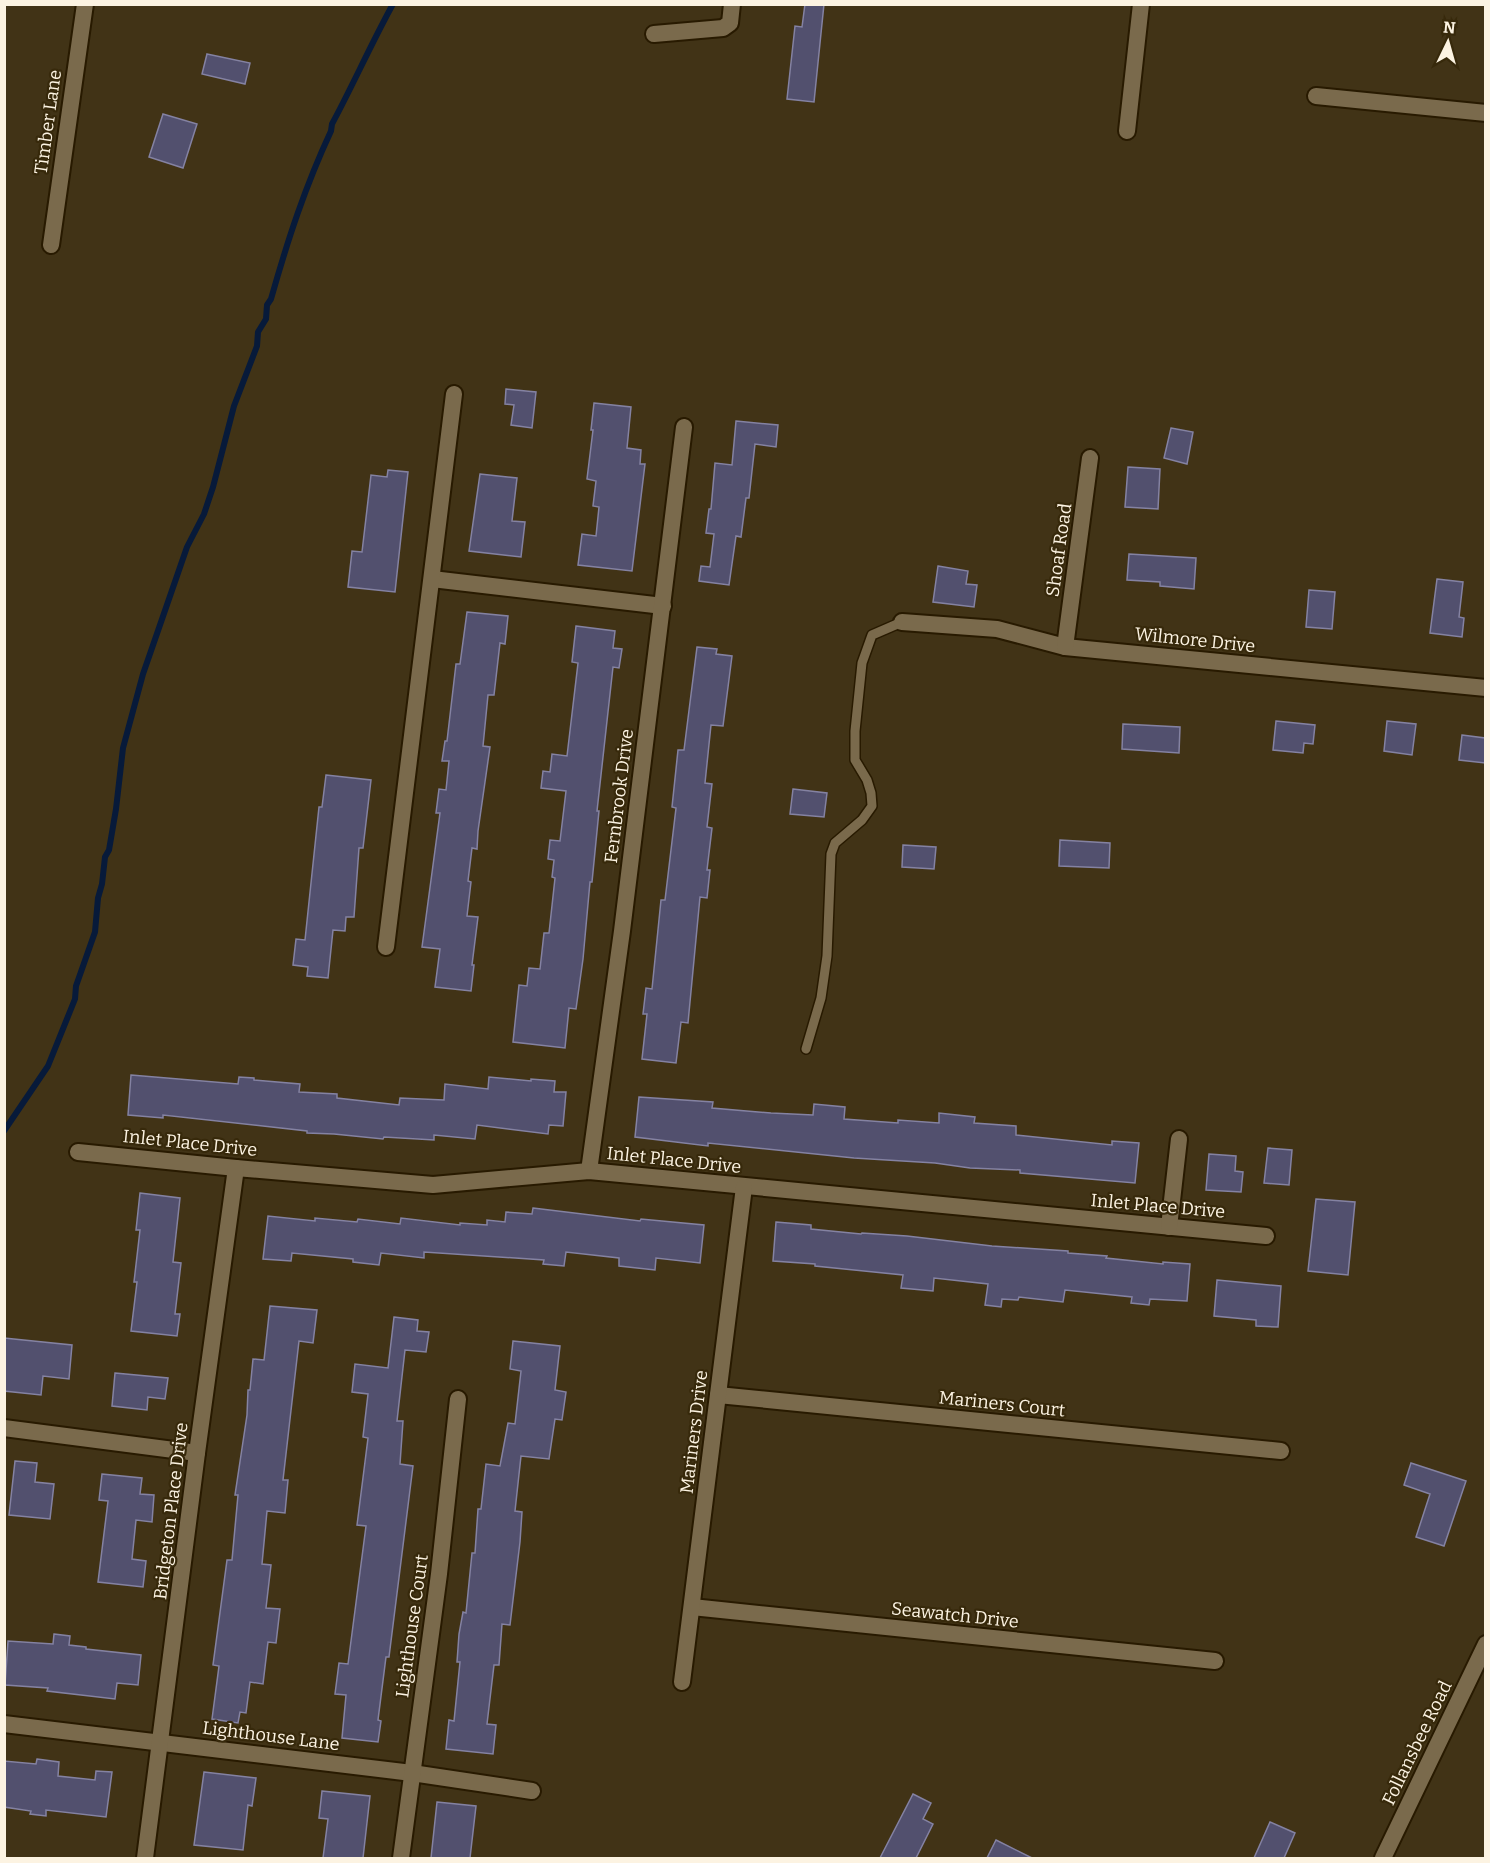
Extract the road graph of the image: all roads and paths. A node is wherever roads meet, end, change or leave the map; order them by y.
1 (85, 4) edge
2 (732, 4) edge
3 (1141, 4) edge
4 (654, 34) dead end
5 (1316, 96) dead end
6 (1485, 113) edge
7 (1127, 131) dead end
8 (51, 245) dead end
9 (454, 394) dead end
10 (684, 427) dead end
11 (1090, 458) dead end
12 (432, 579) junction
13 (663, 606) junction
14 (902, 622) joint
15 (1065, 647) junction
16 (1485, 688) edge
17 (386, 947) dead end
18 (806, 1049) dead end
19 (1179, 1139) dead end
20 (78, 1152) dead end
21 (236, 1168) junction
22 (589, 1171) junction
23 (744, 1187) junction
24 (1169, 1227) junction
25 (1266, 1236) dead end
26 (718, 1395) junction
27 (458, 1399) dead end
28 (4, 1428) edge
29 (1281, 1451) dead end
30 (197, 1453) junction
31 (692, 1607) junction
32 (1485, 1644) edge
33 (1215, 1661) dead end
34 (682, 1682) dead end
35 (4, 1724) edge
36 (160, 1743) junction
37 (412, 1773) junction
38 (532, 1791) dead end
39 (145, 1858) edge
40 (400, 1858) edge
41 (1383, 1858) edge

1 - 8 street, Timber Lane
2 - 4 street
3 - 7 street
5 - 6 street
9 - 12 street
10 - 13 street, Fernbrook Drive
11 - 15 street, Shoaf Road
12 - 13 street
12 - 17 street
13 - 22 street, Fernbrook Drive
14 - 15 street, Wilmore Drive
14 - 18 lane
15 - 16 street, Wilmore Drive
19 - 24 street
20 - 21 street, Inlet Place Drive
21 - 22 street, Inlet Place Drive
21 - 30 street, Bridgeton Place Drive
22 - 23 street, Inlet Place Drive
23 - 24 street, Inlet Place Drive
23 - 26 street, Mariners Drive
24 - 25 street, Inlet Place Drive
26 - 29 street, Mariners Court
26 - 31 street, Mariners Drive
27 - 37 street, Lighthouse Court
28 - 30 street
30 - 36 street, Bridgeton Place Drive
31 - 33 street, Seawatch Drive
31 - 34 street, Mariners Drive
32 - 41 street, Follansbee Road
35 - 36 street, Lighthouse Lane
36 - 37 street, Lighthouse Lane
36 - 39 street, Bridgeton Place Drive
37 - 38 street, Lighthouse Lane
37 - 40 street, Lighthouse Court

